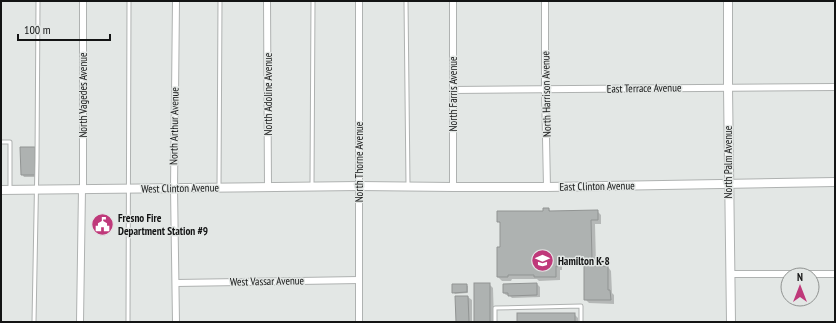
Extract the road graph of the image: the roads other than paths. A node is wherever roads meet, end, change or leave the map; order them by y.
1 (38, 1) edge
2 (83, 1) edge
3 (130, 1) edge
4 (176, 1) edge
5 (220, 1) edge
6 (267, 1) edge
7 (313, 1) edge
8 (359, 1) edge
9 (406, 1) edge
10 (453, 1) edge
11 (545, 1) edge
12 (728, 1) edge
13 (835, 87) edge
14 (728, 88) junction
15 (453, 90) junction
16 (545, 90) junction
17 (1, 142) edge
18 (835, 182) edge
19 (729, 184) junction
20 (312, 186) junction
21 (359, 186) junction
22 (408, 186) junction
23 (219, 187) junction
24 (268, 187) junction
25 (453, 187) junction
26 (547, 187) junction
27 (128, 188) junction
28 (174, 188) junction
29 (36, 189) junction
30 (82, 189) junction
31 (1, 190) edge
32 (10, 190) junction
33 (730, 274) junction
34 (835, 274) edge
35 (359, 280) junction
36 (176, 283) junction
37 (34, 322) edge
38 (80, 322) edge
39 (128, 322) edge
40 (176, 322) edge
41 (359, 322) edge
42 (495, 322) edge
43 (581, 322) edge
44 (730, 322) edge

1 - 29 lane
2 - 30 street, North Vagedes Avenue
3 - 27 lane
4 - 28 street, North Arthur Avenue
5 - 23 lane
6 - 24 street, North Adoline Avenue
7 - 20 lane
8 - 21 street, North Thorne Avenue
9 - 22 lane
10 - 15 street, North Farris Avenue
11 - 16 street, North Harrison Avenue
12 - 14 main road, North Palm Avenue
13 - 14 street, East Terrace Avenue
14 - 16 street, East Terrace Avenue
14 - 19 main road, North Palm Avenue
15 - 16 street, East Terrace Avenue
15 - 25 street, North Farris Avenue
16 - 26 street, North Harrison Avenue
17 - 32 lane
18 - 19 main road, East Clinton Avenue
19 - 26 main road, East Clinton Avenue
19 - 33 main road, North Palm Avenue
20 - 21 main road, West Clinton Avenue
20 - 24 main road, West Clinton Avenue
21 - 22 main road, East Clinton Avenue
21 - 35 street, North Thorne Avenue
22 - 25 main road, East Clinton Avenue
23 - 24 main road, West Clinton Avenue
23 - 28 main road, West Clinton Avenue
25 - 26 main road, East Clinton Avenue
27 - 28 main road, West Clinton Avenue
27 - 30 main road, West Clinton Avenue
27 - 39 lane
28 - 36 street, North Arthur Avenue
29 - 30 main road, West Clinton Avenue
29 - 32 main road, West Clinton Avenue
29 - 37 lane
30 - 38 street, North Vagedes Avenue
31 - 32 main road, West Clinton Avenue
33 - 34 street
33 - 44 main road, North Palm Avenue
35 - 36 street, West Vassar Avenue
35 - 41 street, North Thorne Avenue
36 - 40 street, North Arthur Avenue
42 - 43 lane

